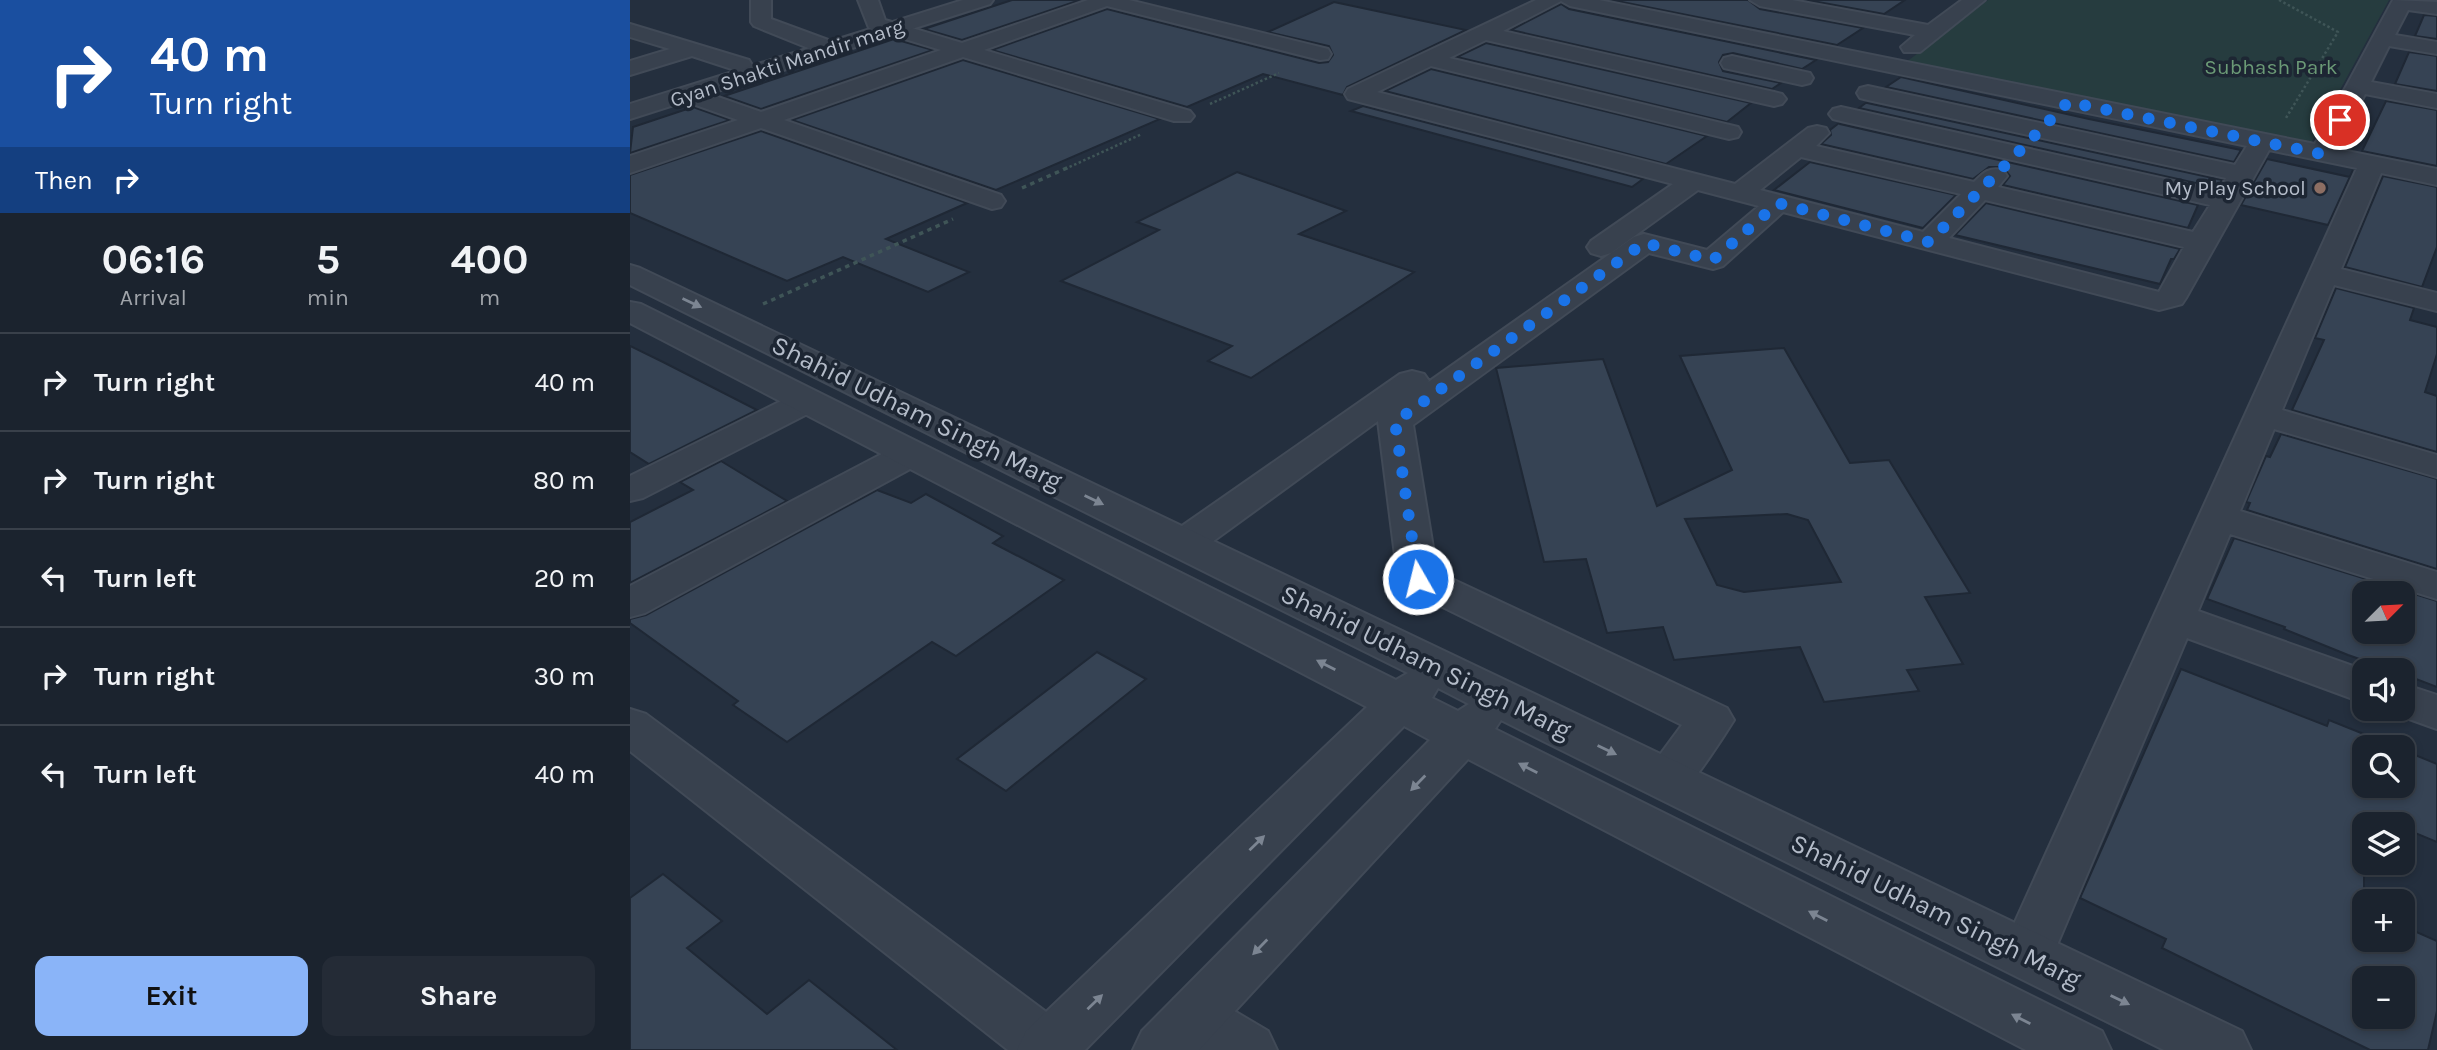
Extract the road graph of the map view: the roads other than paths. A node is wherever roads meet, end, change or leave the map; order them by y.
1 (761, 0) edge
2 (868, 0) edge
3 (953, 0) edge
4 (983, 0) edge
5 (1106, 0) edge
6 (1570, 0) edge
7 (1760, 0) edge
8 (1880, 0) edge
9 (1975, 0) edge
10 (2402, 1) edge
11 (2437, 8) edge
12 (1933, 9) dead end
13 (1548, 11) edge
14 (1956, 13) junction
15 (1854, 18) junction
16 (1690, 24) junction
17 (884, 26) junction
18 (630, 30) edge
19 (1932, 32) junction
20 (1483, 33) junction
21 (2384, 39) junction
22 (822, 46) junction
23 (2437, 48) edge
24 (1809, 49) junction
25 (691, 50) junction
26 (963, 50) junction
27 (1320, 54) dead end
28 (1835, 54) junction
29 (1707, 58) dead end
30 (1428, 59) junction
31 (1620, 64) junction
32 (741, 65) junction
33 (1894, 66) junction
34 (630, 68) edge
35 (1802, 78) junction
36 (2358, 86) junction
37 (1569, 93) junction
38 (1868, 93) junction
39 (687, 94) junction
40 (630, 99) edge
41 (2437, 101) edge
42 (2068, 102) junction
43 (1768, 104) junction
44 (1547, 106) dead end
45 (630, 112) edge
46 (1182, 116) dead end
47 (1835, 118) junction
48 (1524, 119) dead end
49 (761, 120) junction
50 (2040, 129) junction
51 (1502, 132) junction
52 (1729, 132) junction
53 (2262, 141) junction
54 (1710, 146) dead end
55 (1798, 149) junction
56 (2016, 153) junction
57 (2322, 154) junction
58 (2372, 164) junction
59 (630, 165) edge
60 (1685, 172) junction
61 (2242, 174) junction
62 (2437, 177) edge
63 (1979, 191) junction
64 (1740, 193) junction
65 (2225, 200) junction
66 (992, 201) dead end
67 (1778, 203) junction
68 (1929, 242) junction
69 (2201, 242) junction
70 (630, 274) edge
71 (2324, 274) junction
72 (2437, 302) edge
73 (630, 311) edge
74 (807, 401) junction
75 (2262, 415) junction
76 (910, 453) junction
77 (2437, 466) edge
78 (630, 490) edge
79 (2218, 517) junction
80 (1183, 544) junction
81 (2437, 586) edge
82 (630, 603) edge
83 (2174, 618) junction
84 (1435, 667) junction
85 (2352, 683) edge
86 (1498, 698) junction
87 (1400, 703) junction
88 (2415, 705) edge
89 (2437, 713) edge
90 (630, 726) edge
91 (1463, 735) junction
92 (1666, 779) junction
93 (2026, 955) junction
94 (1178, 1033) edge
95 (1048, 1049) edge
96 (1248, 1050) edge
97 (2082, 1050) edge
98 (2222, 1050) edge

1 - 22 street
2 - 17 street
3 - 17 street, Gyan Shakti Mandir marg
4 - 17 street, Gyan Shakti Mandir marg
5 - 26 street
5 - 27 street
6 - 16 street
7 - 15 street
8 - 15 street
9 - 14 street
10 - 11 street
10 - 21 street
12 - 14 street
13 - 20 street
14 - 19 street
15 - 19 street
15 - 24 street
16 - 24 street
16 - 31 street
17 - 22 street, Gyan Shakti Mandir marg
17 - 26 street
18 - 25 street
19 - 33 street
20 - 30 street
20 - 31 street
21 - 23 street
21 - 36 street
22 - 32 street, Gyan Shakti Mandir marg
22 - 39 street, Gyan Shakti Mandir marg
24 - 28 street
25 - 32 street
25 - 34 street
26 - 46 street
26 - 49 street
28 - 33 street
28 - 35 street
29 - 35 street
30 - 37 street
30 - 51 street
31 - 37 street
31 - 43 street
32 - 40 street, Gyan Shakti Mandir marg
33 - 38 street
33 - 42 street
35 - 43 street
36 - 41 street
36 - 57 street
37 - 44 street
37 - 52 street
38 - 47 street
38 - 50 street
39 - 45 street, Gyan Shakti Mandir marg
39 - 49 street
42 - 50 street
42 - 53 street
43 - 47 street
43 - 52 street
47 - 55 street
47 - 56 street
48 - 51 street
49 - 59 street
49 - 66 street
50 - 56 street
50 - 61 street
51 - 60 street
52 - 54 street
53 - 57 street
53 - 61 street
55 - 63 street
55 - 64 street
56 - 63 street
56 - 65 street
57 - 58 street
58 - 62 street
58 - 71 street
60 - 64 street
60 - 80 street
61 - 65 street
63 - 68 street
63 - 69 street
64 - 67 street
65 - 69 street
67 - 68 street
67 - 92 street
68 - 69 street
70 -> 80 street, Shahid Udham Singh Marg
71 - 72 street
71 - 75 street
73 - 74 street, Shahid Udham Singh Marg
74 - 76 street, Shahid Udham Singh Marg
74 - 78 street
75 - 77 street
75 - 79 street
76 - 82 street
87 -> 76 street, Shahid Udham Singh Marg
79 - 81 street
79 - 83 street
80 - 84 street, Shahid Udham Singh Marg
83 - 85 street
83 - 93 street
84 - 86 street, Shahid Udham Singh Marg
84 - 87 street
86 - 91 street
86 -> 92 street, Shahid Udham Singh Marg
87 - 91 street, Shahid Udham Singh Marg
95 -> 87 street
88 - 89 street
90 - 95 street
91 -> 94 street
97 -> 91 street, Shahid Udham Singh Marg
92 - 93 street, Shahid Udham Singh Marg
93 -> 98 street, Shahid Udham Singh Marg
94 - 96 street

